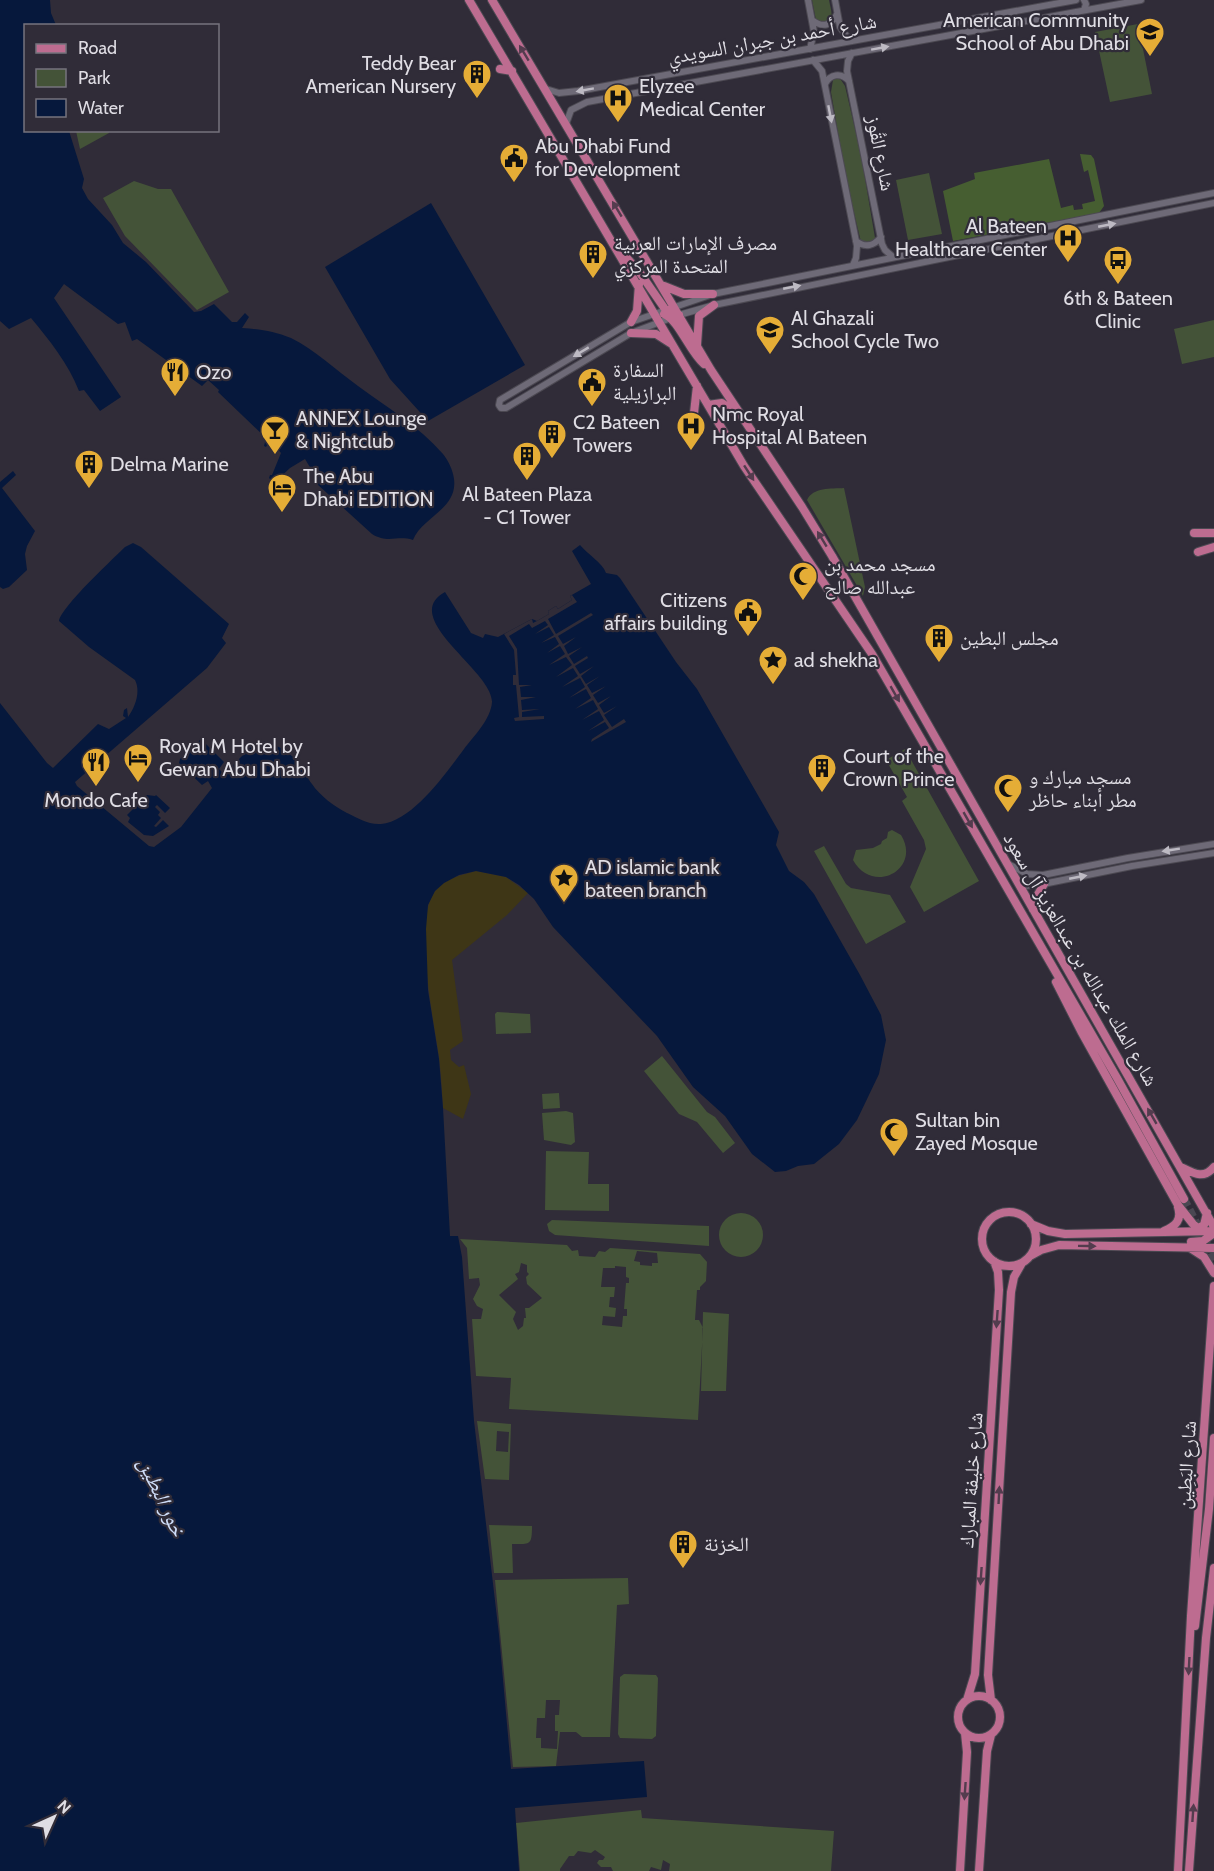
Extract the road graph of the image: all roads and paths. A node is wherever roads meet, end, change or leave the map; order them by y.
1 (469, 0) edge
2 (492, 0) edge
3 (808, 0) edge
4 (835, 0) edge
5 (1076, 0) edge
6 (1084, 0) edge
7 (1141, 0) edge
8 (1084, 10) junction
9 (837, 14) junction
10 (812, 20) junction
11 (957, 22) junction
12 (929, 27) junction
13 (958, 33) junction
14 (930, 39) junction
15 (850, 41) junction
16 (810, 49) junction
17 (852, 53) junction
18 (813, 60) junction
19 (500, 69) dead end
20 (512, 71) junction
21 (849, 81) junction
22 (825, 84) junction
23 (545, 89) junction
24 (566, 124) junction
25 (846, 193) junction
26 (1214, 194) edge
27 (838, 195) dead end
28 (1214, 203) edge
29 (881, 237) junction
30 (980, 240) junction
31 (856, 241) junction
32 (950, 246) junction
33 (981, 250) junction
34 (620, 252) junction
35 (952, 256) junction
36 (893, 257) junction
37 (853, 265) junction
38 (659, 281) junction
39 (639, 284) junction
40 (713, 294) junction
41 (714, 304) junction
42 (665, 309) junction
43 (656, 313) junction
44 (675, 313) junction
45 (660, 321) junction
46 (631, 322) junction
47 (631, 333) junction
48 (674, 346) junction
49 (696, 346) junction
50 (711, 370) junction
51 (697, 385) junction
52 (708, 405) junction
53 (694, 413) dead end
54 (741, 416) junction
55 (1194, 533) dead end
56 (1214, 533) edge
57 (1214, 547) edge
58 (1198, 552) dead end
59 (1214, 844) edge
60 (1214, 853) edge
61 (1128, 858) junction
62 (992, 862) junction
63 (1007, 863) junction
64 (1123, 868) junction
65 (1044, 884) junction
66 (1020, 886) junction
67 (1033, 909) junction
68 (1181, 1167) junction
69 (1214, 1167) edge
70 (1181, 1202) junction
71 (1207, 1212) junction
72 (1031, 1224) junction
73 (1214, 1230) edge
74 (1161, 1233) junction
75 (1155, 1247) junction
76 (1186, 1248) junction
77 (1214, 1248) edge
78 (1030, 1256) junction
79 (994, 1261) junction
80 (1022, 1263) junction
81 (1214, 1274) edge
82 (1214, 1286) edge
83 (1197, 1390) dead end
84 (1207, 1391) junction
85 (1214, 1438) edge
86 (1214, 1568) edge
87 (1190, 1647) junction
88 (967, 1700) junction
89 (991, 1700) junction
90 (965, 1733) junction
91 (992, 1735) junction
92 (960, 1871) edge
93 (979, 1871) edge
94 (1178, 1871) edge
95 (1189, 1871) edge

1 - 20 main road, شارع الملك عبدالله بن عبدالعزيز آل سعود
23 -> 2 main road, شارع الملك عبدالله بن عبدالعزيز آل سعود
3 - 10 street
4 - 9 street
5 - 11 street, شارع أحمد بن جبران السويدي
6 - 8 street
7 - 8 street, شارع أحمد بن جبران السويدي
8 - 13 street, شارع أحمد بن جبران السويدي
9 - 10 street
9 - 15 street
10 - 16 street
11 - 12 street, شارع أحمد بن جبران السويدي
11 - 13 street
12 - 14 street
12 - 15 street, شارع أحمد بن جبران السويدي
13 - 14 street, شارع أحمد بن جبران السويدي
17 -> 14 street, شارع أحمد بن جبران السويدي
15 - 16 street, شارع أحمد بن جبران السويدي
16 -> 23 street, شارع أحمد بن جبران السويدي
17 - 18 street, شارع أحمد بن جبران السويدي
17 - 21 street, شارع القُوز
18 - 22 street
18 - 24 street, شارع أحمد بن جبران السويدي
19 - 20 main road
20 - 34 main road, شارع الملك عبدالله بن عبدالعزيز آل سعود
21 - 22 street
21 - 29 street, شارع القُوز
22 -> 25 street
23 - 24 main road, شارع الملك عبدالله بن عبدالعزيز آل سعود
38 -> 24 main road, شارع الملك عبدالله بن عبدالعزيز آل سعود
25 - 27 street
25 - 31 street
26 - 30 street
33 -> 28 street
29 - 31 street
29 - 36 street, شارع القُوز
30 - 32 street
30 - 33 street
31 - 37 street
32 - 35 street
32 - 36 street
33 - 35 street
34 - 39 main road, شارع الملك عبدالله بن عبدالعزيز آل سعود
34 - 42 main road
41 -> 35 street
36 - 37 street
37 - 40 street
38 - 40 main road
38 - 44 main road, شارع الملك عبدالله بن عبدالعزيز آل سعود
39 - 43 main road, شارع الملك عبدالله بن عبدالعزيز آل سعود
39 - 46 main road
40 - 44 street
41 - 44 street
41 - 49 main road
42 - 43 street
42 - 44 main road
43 - 44 main road
43 - 45 main road, شارع الملك عبدالله بن عبدالعزيز آل سعود
43 - 46 street
44 - 45 street
44 - 49 main road, شارع الملك عبدالله بن عبدالعزيز آل سعود
44 - 50 main road
45 - 47 street
45 - 48 main road, شارع الملك عبدالله بن عبدالعزيز آل سعود
46 -> 47 street
47 - 48 main road
48 - 51 main road, شارع الملك عبدالله بن عبدالعزيز آل سعود
49 - 50 main road, شارع الملك عبدالله بن عبدالعزيز آل سعود
50 - 54 main road, شارع الملك عبدالله بن عبدالعزيز آل سعود
51 - 52 main road, شارع الملك عبدالله بن عبدالعزيز آل سعود
51 - 53 main road
52 - 54 main road
52 -> 62 main road, شارع الملك عبدالله بن عبدالعزيز آل سعود
63 -> 54 main road, شارع الملك عبدالله بن عبدالعزيز آل سعود
55 - 56 main road
57 - 58 main road
59 -> 61 street
60 - 64 street
61 - 63 street
61 - 64 street
62 - 66 main road
62 - 70 main road, شارع الملك عبدالله بن عبدالعزيز آل سعود
63 - 66 main road, شارع الملك عبدالله بن عبدالعزيز آل سعود
65 -> 64 street
65 - 66 street
65 - 67 main road
66 - 67 main road, شارع الملك عبدالله بن عبدالعزيز آل سعود
68 -> 67 main road, شارع الملك عبدالله بن عبدالعزيز آل سعود
68 - 69 main road
68 - 71 main road, شارع الملك عبدالله بن عبدالعزيز آل سعود
70 - 71 main road, شارع الملك عبدالله بن عبدالعزيز آل سعود
70 - 74 main road
71 - 73 main road, شارع الملك عبدالله بن عبدالعزيز آل سعود
72 - 74 main road
72 - 78 main road
72 - 79 main road
73 - 74 main road
73 - 75 main road
75 - 76 main road
78 -> 75 main road
76 - 77 main road
76 - 81 main road
78 - 80 main road
79 - 80 main road
79 -> 88 main road, شارع خليفة المبارك
89 -> 80 main road, شارع خليفة المبارك
82 - 84 main road, شارع البَطِين
83 - 84 main road
84 - 87 main road, شارع البَطِين
85 - 87 main road, شارع البَطِين
95 -> 86 main road
87 -> 94 main road, شارع البَطِين
88 - 89 main road
88 - 90 main road
89 - 91 main road
90 - 91 main road
90 -> 92 main road
91 - 93 main road

